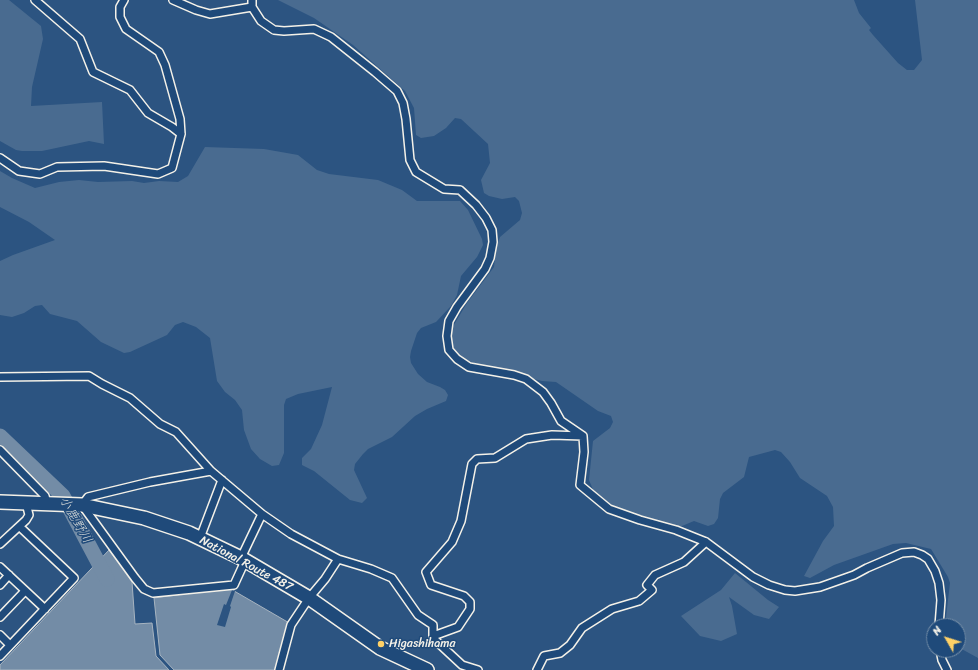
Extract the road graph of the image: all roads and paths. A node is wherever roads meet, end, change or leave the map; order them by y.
1 (35, 0) edge
2 (124, 0) edge
3 (173, 0) edge
4 (252, 3) edge
5 (181, 134) junction
6 (0, 158) edge
7 (0, 378) edge
8 (583, 436) junction
9 (0, 450) edge
10 (210, 470) junction
11 (222, 480) junction
12 (0, 502) edge
13 (26, 503) junction
14 (50, 504) junction
15 (80, 505) junction
16 (262, 514) junction
17 (20, 527) junction
18 (200, 538) junction
19 (706, 542) junction
20 (0, 544) edge
21 (243, 559) junction
22 (338, 559) junction
23 (0, 567) edge
24 (9, 575) junction
25 (0, 585) edge
26 (25, 591) junction
27 (309, 598) junction
28 (44, 609) junction
29 (0, 617) edge
30 (940, 618) edge
31 (0, 635) edge
32 (432, 638) junction
33 (10, 645) junction
34 (0, 656) edge
35 (942, 658) edge
36 (280, 670) edge
37 (427, 670) edge
38 (478, 670) edge
39 (537, 670) edge
40 (947, 670) edge

1 - 5 street
2 - 5 street
3 - 4 street
4 - 8 street
5 - 6 street
7 - 10 street
8 - 19 street
8 - 32 street
9 - 14 street
10 - 11 street
10 - 15 street
11 - 16 street
11 - 18 street
12 - 13 highway, National Route 487
13 - 14 highway, National Route 487
13 - 17 street
14 - 15 highway, National Route 487
15 - 18 highway, National Route 487
15 - 21 street
16 - 21 street
16 - 22 street
17 - 20 street
17 - 28 street
18 - 21 highway, National Route 487
19 - 30 street
19 - 39 street
21 - 27 highway, National Route 487
22 - 27 street
22 - 32 street
23 - 24 street
24 - 25 street
24 - 26 street
26 - 28 street
26 - 29 street
27 - 36 street
27 - 37 highway, National Route 487
28 - 33 street
31 - 33 street
32 - 38 street
33 - 34 street
35 - 40 street

